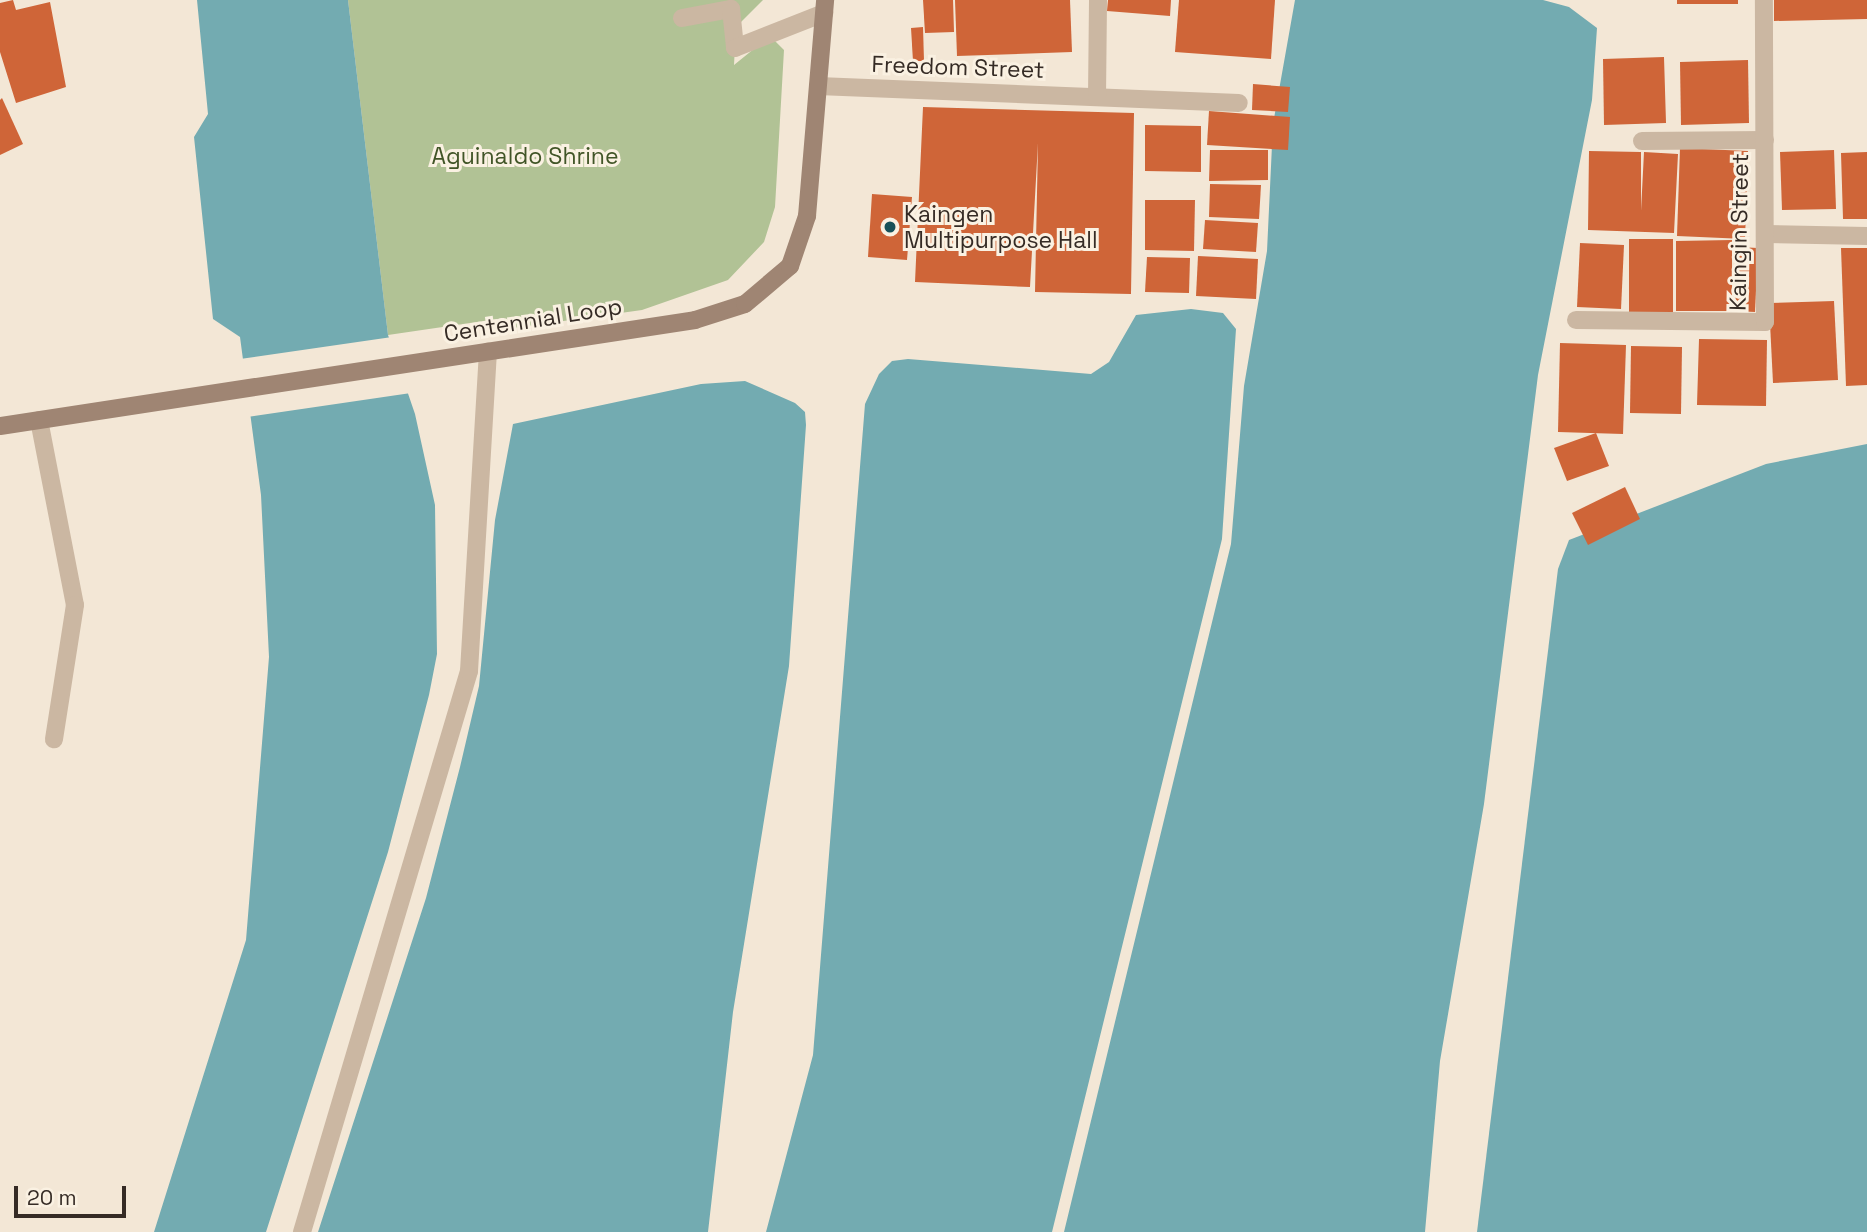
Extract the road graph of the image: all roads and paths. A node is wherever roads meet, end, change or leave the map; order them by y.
1 (1098, 0) edge
2 (1764, 0) edge
3 (824, 7) edge
4 (682, 18) dead end
5 (818, 86) junction
6 (1097, 97) junction
7 (1238, 103) dead end
8 (1765, 140) junction
9 (1642, 141) dead end
10 (1766, 234) junction
11 (1867, 236) edge
12 (1576, 320) dead end
13 (488, 352) junction
14 (39, 420) junction
15 (0, 426) edge
16 (54, 739) dead end
17 (302, 1232) edge

1 - 6 street
2 - 8 street, Kaingin Street
3 - 4 street
3 - 5 main road, Centennial Loop
5 - 6 street, Freedom Street
5 - 13 main road, Centennial Loop
6 - 7 street, Freedom Street
8 - 9 street
8 - 10 street, Kaingin Street
10 - 11 street
10 - 12 street, Kaingin Street
13 - 14 main road, Centennial Loop
13 - 17 street
14 - 15 main road, Centennial Loop
14 - 16 street

